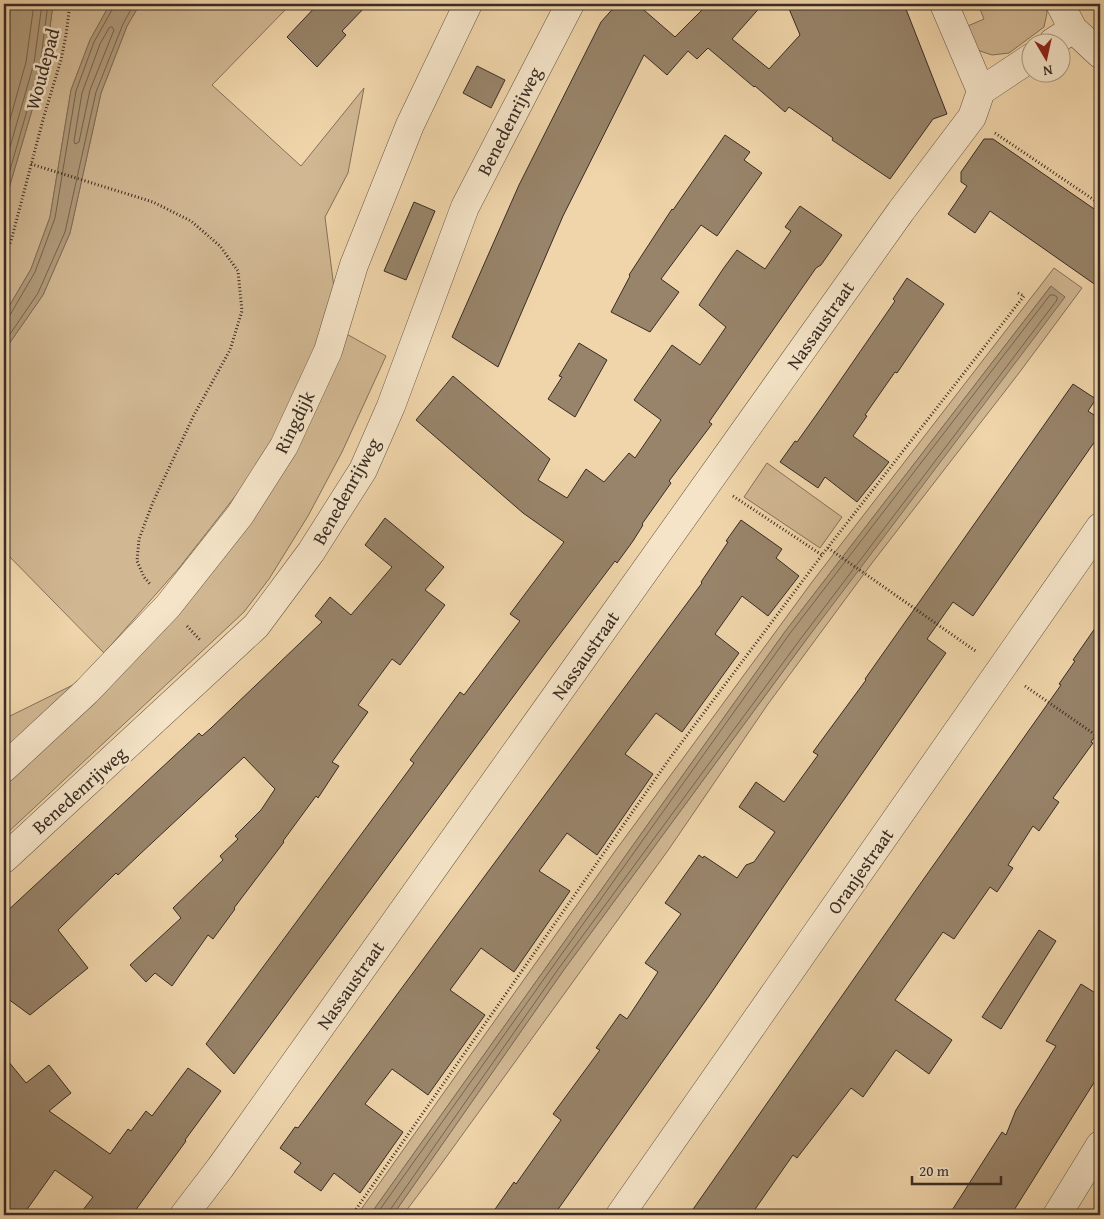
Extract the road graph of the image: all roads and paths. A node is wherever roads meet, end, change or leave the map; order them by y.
1 (70, 4) edge
2 (468, 4) edge
3 (570, 4) edge
4 (944, 4) edge
5 (1060, 4) edge
6 (1063, 32) edge
7 (1072, 40) edge
8 (1100, 54) edge
9 (1022, 64) edge
10 (981, 91) junction
11 (972, 117) junction
12 (31, 164) junction
13 (1100, 204) edge
14 (4, 256) edge
15 (1018, 293) dead end
16 (703, 490) junction
17 (1100, 527) edge
18 (828, 548) junction
19 (822, 555) junction
20 (868, 576) dead end
21 (168, 606) junction
22 (220, 661) junction
23 (4, 768) edge
24 (4, 859) edge
25 (1100, 1145) edge
26 (184, 1215) edge
27 (352, 1215) edge
28 (620, 1215) edge
29 (1057, 1215) edge

1 - 12 path, Woudepad
2 - 21 street, Ringdijk
3 - 22 street, Benedenrijweg
4 - 10 street
5 - 6 street
7 - 8 street
9 - 10 street
10 - 11 street, Nassaustraat
11 - 13 path
11 - 16 street, Nassaustraat
12 - 14 path, Woudepad
12 - 21 path
15 - 18 path
16 - 19 path
16 - 26 street, Nassaustraat
17 - 28 street, Oranjestraat
18 - 19 path
18 - 20 path
19 - 27 path
21 - 22 path
21 - 23 street, Ringdijk
22 - 24 street, Benedenrijweg
25 - 29 street

